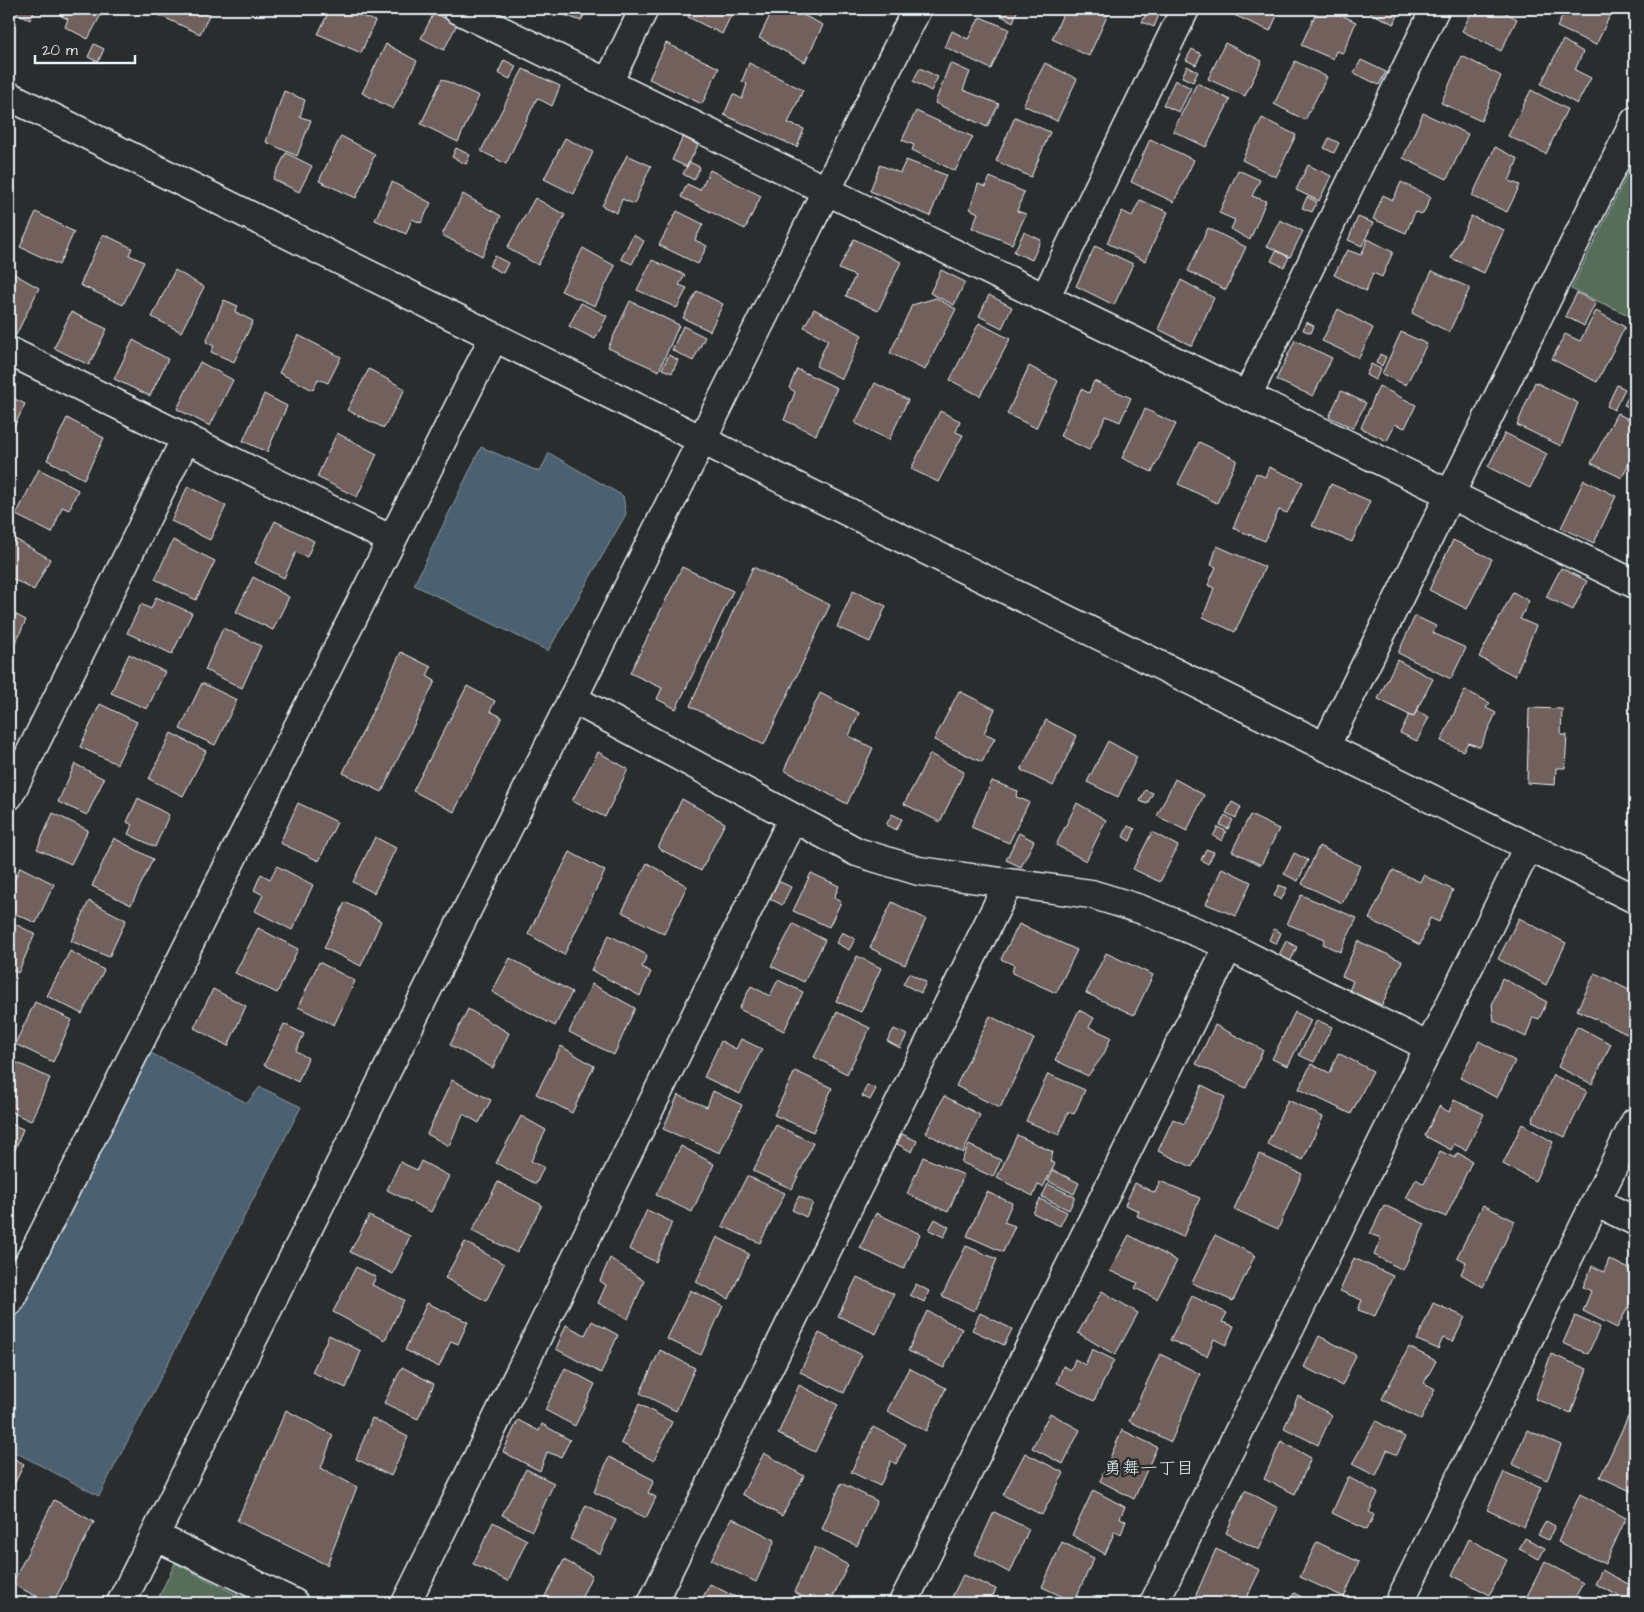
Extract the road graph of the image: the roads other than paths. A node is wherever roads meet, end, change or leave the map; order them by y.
1 (457, 9) edge
2 (644, 9) edge
3 (917, 9) edge
4 (1185, 9) edge
5 (1435, 9) edge
6 (608, 83) junction
7 (9, 96) edge
8 (1635, 121) edge
9 (826, 191) junction
10 (1045, 298) junction
11 (494, 337) junction
12 (9, 351) edge
13 (1247, 396) junction
14 (186, 438) junction
15 (702, 440) junction
16 (1450, 495) junction
17 (392, 540) junction
18 (1635, 584) edge
19 (573, 699) junction
20 (1325, 747) junction
21 (9, 796) edge
22 (793, 818) junction
23 (1528, 847) junction
24 (1008, 884) junction
25 (1635, 899) edge
26 (1228, 947) junction
27 (1429, 1047) junction
28 (1635, 1122) edge
29 (1596, 1202) junction
30 (1635, 1221) edge
31 (9, 1302) edge
32 (155, 1536) junction
33 (121, 1603) edge
34 (294, 1603) edge
35 (406, 1603) edge
36 (652, 1603) edge
37 (903, 1603) edge
38 (1154, 1603) edge
39 (1399, 1603) edge

1 - 6 street
2 - 6 street
3 - 9 street
4 - 10 street
5 - 13 street
6 - 9 street
7 - 11 street
8 - 16 street
9 - 10 street
9 - 15 street
10 - 13 street
11 - 15 street
11 - 17 street
12 - 14 street
13 - 16 street
14 - 17 street
14 - 21 street
15 - 19 street
15 - 20 street
16 - 18 street
16 - 20 street
17 - 31 street
19 - 22 street
19 - 32 street
20 - 23 street
22 - 24 street
22 - 35 street
23 - 25 street
23 - 27 street
24 - 26 street
24 - 36 street
26 - 27 street
26 - 37 street
27 - 38 street
28 - 29 street
29 - 30 street
29 - 39 street
32 - 33 street
32 - 34 street

